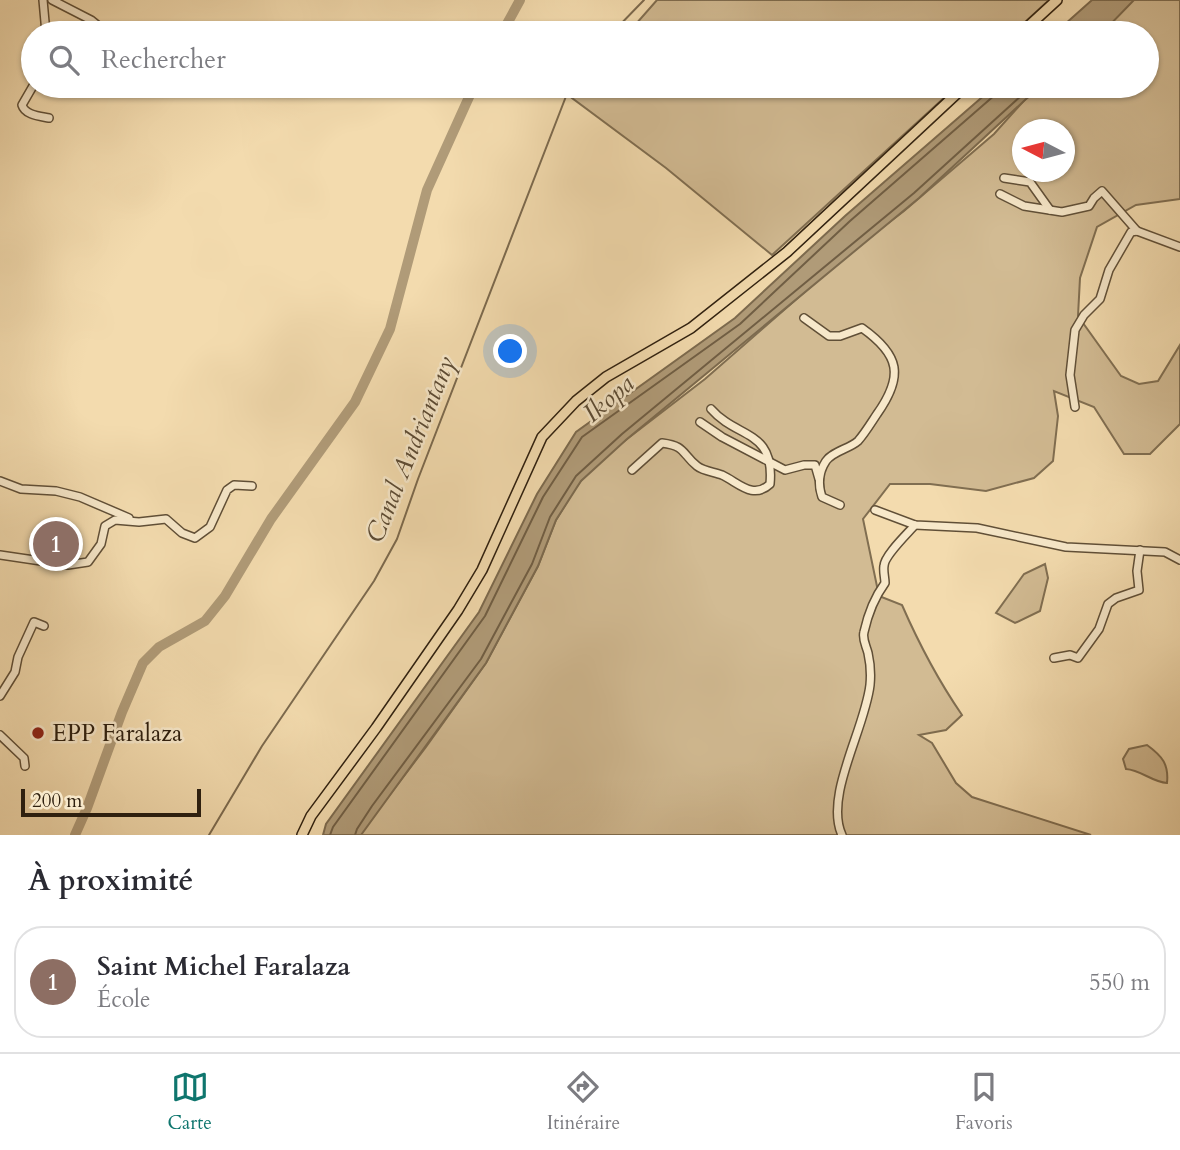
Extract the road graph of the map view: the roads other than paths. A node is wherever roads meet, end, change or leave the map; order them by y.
1 (43, 0) edge
2 (52, 0) edge
3 (1056, 0) edge
4 (45, 21) edge
5 (92, 21) edge
6 (1034, 21) edge
7 (26, 98) edge
8 (952, 98) edge
9 (49, 118) dead end
10 (1004, 178) dead end
11 (1000, 194) dead end
12 (1051, 210) junction
13 (1137, 231) junction
14 (1180, 247) edge
15 (804, 318) dead end
16 (1075, 407) dead end
17 (712, 409) dead end
18 (700, 422) dead end
19 (769, 462) junction
20 (632, 470) dead end
21 (819, 479) junction
22 (0, 481) edge
23 (252, 486) dead end
24 (840, 505) dead end
25 (875, 510) dead end
26 (139, 522) junction
27 (915, 525) junction
28 (1140, 550) junction
29 (0, 555) edge
30 (1180, 560) edge
31 (44, 626) dead end
32 (1054, 659) dead end
33 (0, 695) edge
34 (0, 735) edge
35 (25, 766) dead end
36 (302, 835) edge
37 (842, 835) edge

1 - 4 street
2 - 5 street
3 - 6 main road
7 - 9 street
8 - 36 main road
10 - 12 street
11 - 12 street
12 - 13 street
13 - 14 street
13 - 16 street
15 - 21 street
17 - 19 street
18 - 19 street
19 - 20 street
19 - 21 street
21 - 24 street
22 - 26 street
23 - 26 street
25 - 27 street
26 - 29 street
27 - 28 street
27 - 37 street
28 - 30 street
28 - 32 street
31 - 33 street
34 - 35 street

